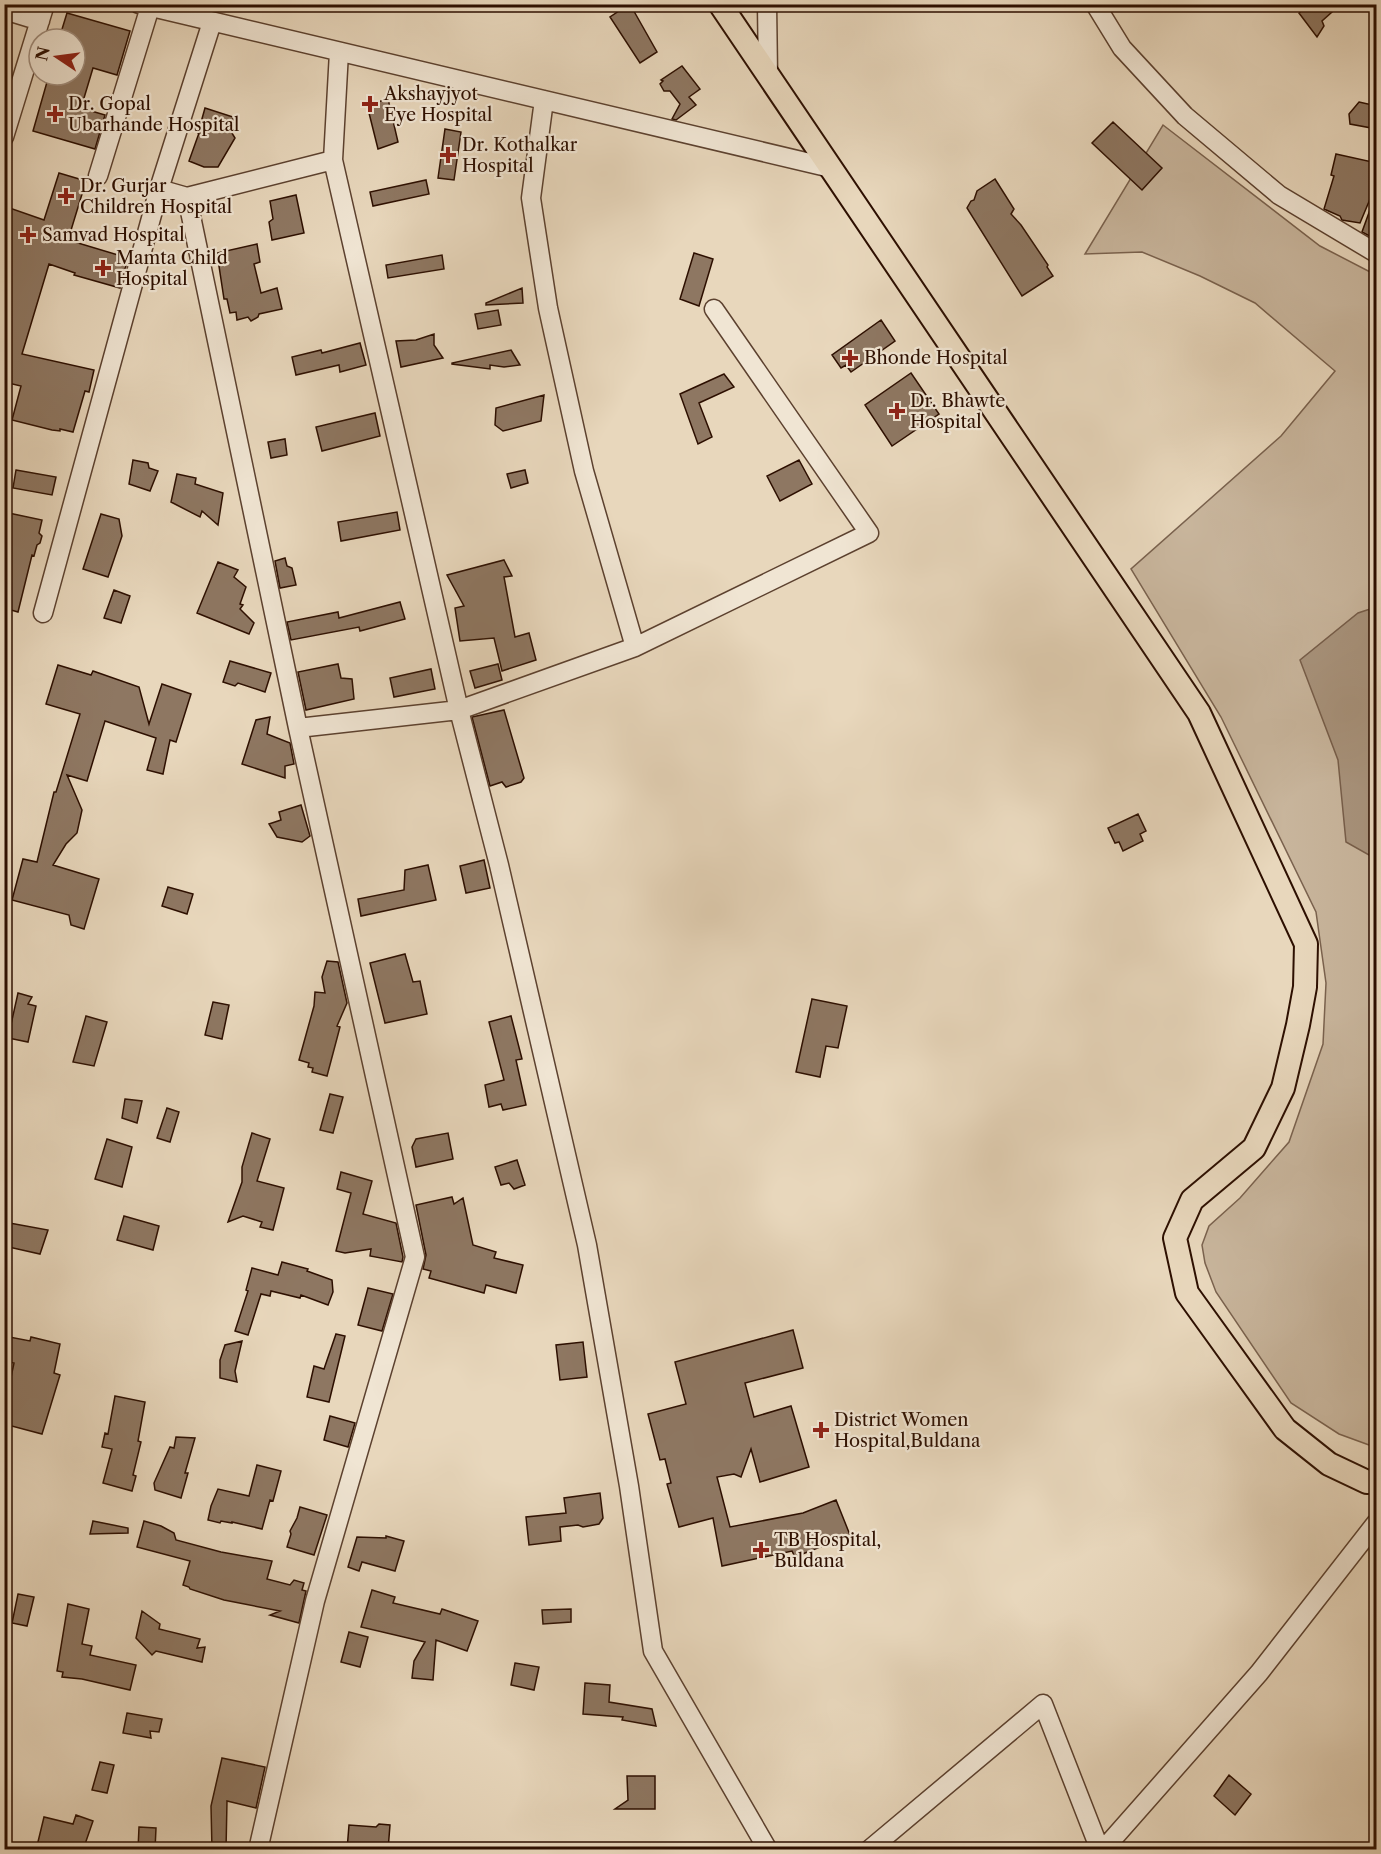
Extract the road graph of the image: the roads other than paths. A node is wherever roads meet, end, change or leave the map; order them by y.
1 (720, 4) edge
2 (767, 4) edge
3 (1095, 4) edge
4 (144, 6) edge
5 (4, 9) edge
6 (43, 13) edge
7 (212, 22) junction
8 (339, 52) junction
9 (768, 75) junction
10 (544, 100) junction
11 (4, 136) edge
12 (333, 160) junction
13 (831, 168) junction
14 (98, 176) dead end
15 (159, 189) junction
16 (187, 197) junction
17 (1377, 253) edge
18 (714, 309) dead end
19 (43, 613) dead end
20 (635, 647) junction
21 (459, 710) junction
22 (298, 728) junction
23 (1377, 1481) edge
24 (1377, 1523) edge
25 (258, 1850) edge
26 (768, 1850) edge
27 (869, 1850) edge
28 (1101, 1850) edge

1 - 9 main road
2 - 9 street
3 - 17 street
4 - 7 street
4 - 14 street
5 - 6 street
6 - 11 street
7 - 8 street
7 - 15 street
8 - 10 street
8 - 12 street
9 - 13 main road
10 - 13 street
10 - 20 street
12 - 16 street
12 - 21 street
13 - 23 main road
15 - 16 street
15 - 19 street
16 - 22 street
18 - 20 street
20 - 21 street
21 - 22 street
21 - 26 street
22 - 25 street
24 - 28 street
27 - 28 street

